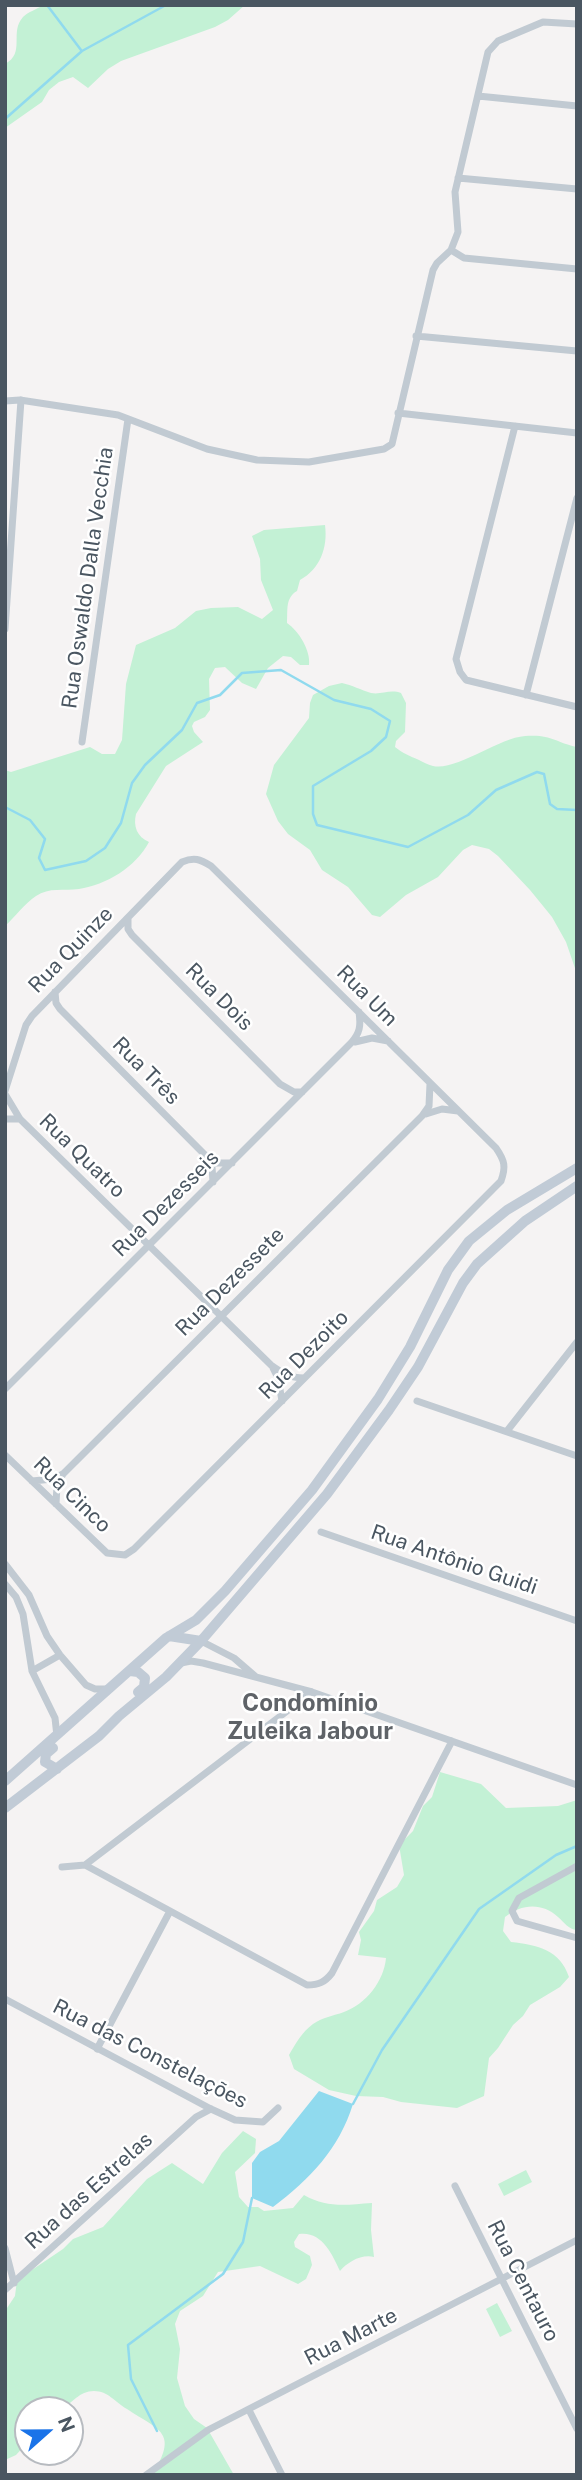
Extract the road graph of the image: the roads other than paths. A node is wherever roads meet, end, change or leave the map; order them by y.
1 (577, 24) edge
2 (478, 96) junction
3 (577, 106) edge
4 (458, 178) junction
5 (577, 189) edge
6 (450, 250) junction
7 (577, 269) edge
8 (416, 336) junction
9 (577, 351) edge
10 (21, 400) junction
11 (5, 401) edge
12 (398, 413) junction
13 (128, 419) junction
14 (515, 426) junction
15 (577, 433) edge
16 (577, 498) edge
17 (5, 629) edge
18 (526, 695) junction
19 (577, 707) edge
20 (82, 742) dead end
21 (196, 859) joint
22 (128, 918) junction
23 (112, 934) junction
24 (132, 935) junction
25 (55, 992) junction
26 (40, 1008) junction
27 (60, 1009) junction
28 (359, 1012) junction
29 (388, 1041) junction
30 (351, 1043) junction
31 (430, 1083) junction
32 (280, 1084) junction
33 (303, 1092) junction
34 (5, 1093) edge
35 (284, 1110) junction
36 (458, 1111) junction
37 (422, 1116) junction
38 (5, 1119) edge
39 (20, 1119) junction
40 (208, 1158) junction
41 (232, 1163) junction
42 (506, 1168) joint
43 (577, 1168) edge
44 (213, 1182) junction
45 (577, 1186) edge
46 (149, 1245) junction
47 (221, 1316) junction
48 (577, 1342) edge
49 (271, 1365) junction
50 (304, 1378) junction
51 (5, 1389) edge
52 (282, 1401) junction
53 (417, 1401) dead end
54 (507, 1431) junction
55 (5, 1455) edge
56 (577, 1456) edge
57 (63, 1474) junction
58 (32, 1481) junction
59 (56, 1504) junction
60 (321, 1532) dead end
61 (117, 1556) joint
62 (5, 1564) edge
63 (5, 1584) edge
64 (577, 1621) edge
65 (168, 1636) junction
66 (201, 1641) junction
67 (60, 1655) junction
68 (180, 1663) junction
69 (32, 1671) junction
70 (130, 1671) junction
71 (256, 1678) junction
72 (111, 1689) junction
73 (312, 1692) junction
74 (100, 1699) junction
75 (119, 1716) junction
76 (57, 1737) junction
77 (452, 1741) junction
78 (57, 1769) junction
79 (5, 1782) edge
80 (577, 1785) edge
81 (5, 1808) edge
82 (85, 1865) junction
83 (577, 1866) edge
84 (62, 1867) dead end
85 (170, 1911) junction
86 (577, 1938) edge
87 (5, 1999) edge
88 (97, 2049) junction
89 (195, 2101) junction
90 (278, 2108) dead end
91 (211, 2109) junction
92 (196, 2117) junction
93 (455, 2186) dead end
94 (577, 2240) edge
95 (5, 2248) edge
96 (502, 2278) junction
97 (14, 2283) junction
98 (5, 2290) edge
99 (249, 2410) junction
100 (577, 2429) edge
101 (146, 2475) edge
102 (282, 2475) edge

1 - 2 street
2 - 3 street
2 - 4 street
4 - 5 street
4 - 6 street
6 - 7 street
6 - 8 street
8 - 9 street
8 - 12 street
10 - 11 street
10 - 13 street
10 - 17 street
12 - 13 street
12 - 14 street
13 - 20 street, Rua Oswaldo Dalla Vecchia
14 - 15 street
14 - 18 street
16 - 18 street
18 - 19 street
21 - 22 street, Rua Quinze
21 - 28 street, Rua Um
22 - 23 street, Rua Quinze
22 - 24 street
23 - 24 street
23 - 25 street, Rua Quinze
24 - 32 street, Rua Dois
25 - 26 street, Rua Quinze
25 - 27 street, Rua Três
26 - 27 street
26 - 34 street, Rua Quinze
27 - 40 street, Rua Três
28 - 29 street, Rua Um
28 - 30 street, Rua Dezesseis
29 - 30 street
29 - 31 street, Rua Um
30 - 33 street, Rua Dezesseis
31 - 36 street, Rua Um
31 - 37 street
32 - 33 street, Rua Dois
32 - 35 street
33 - 35 street, Rua Dezesseis
34 - 39 street, Rua Quatro
35 - 41 street, Rua Dezesseis
36 - 37 street
36 - 42 street, Rua Um
37 - 47 street, Rua Dezessete
38 - 39 street, Rua Quatro
39 - 46 street, Rua Quatro
40 - 41 street
40 - 44 street
41 - 44 street, Rua Dezesseis
42 - 50 street, Rua Dezoito
43 - 65 main road
44 - 46 street, Rua Dezesseis
45 - 66 main road
46 - 47 street, Rua Quatro
46 - 51 street, Rua Dezesseis
47 - 49 street, Rua Quatro
47 - 57 street, Rua Dezessete
48 - 54 street
49 - 50 street, Rua Quatro
49 - 52 street, Rua Quatro
50 - 52 street, Rua Dezoito
52 - 61 street, Rua Dezoito
53 - 54 street
54 - 56 street
55 - 58 street, Rua Cinco
57 - 58 street
57 - 59 street
58 - 59 street, Rua Cinco
59 - 61 street, Rua Cinco
60 - 64 street, Rua Antônio Guidi
62 - 67 street
63 - 69 street
65 - 66 main road
65 - 70 main road
66 - 68 main road
66 - 71 street
67 - 69 street
67 - 72 street
68 - 71 street
68 - 75 main road
69 - 76 street
70 - 72 main road
70 - 75 main road
71 - 73 street
72 - 74 main road
73 - 77 street
73 - 82 street
74 - 76 main road
74 - 78 main road
75 - 78 main road
76 - 79 main road
77 - 80 street
77 - 85 street
78 - 81 main road
82 - 84 street
82 - 85 street
83 - 86 street
85 - 88 street
87 - 88 street, Rua das Constelações
88 - 89 street, Rua das Constelações
89 - 91 street, Rua das Constelações
89 - 92 street
90 - 91 street, Rua das Constelações
91 - 92 street, Rua das Estrelas
92 - 97 street, Rua das Estrelas
93 - 96 street, Rua Centauro
94 - 96 street, Rua Marte
95 - 97 street
96 - 99 street, Rua Marte
96 - 100 street, Rua Centauro
97 - 98 street, Rua das Estrelas
99 - 101 street, Rua Marte
99 - 102 street

